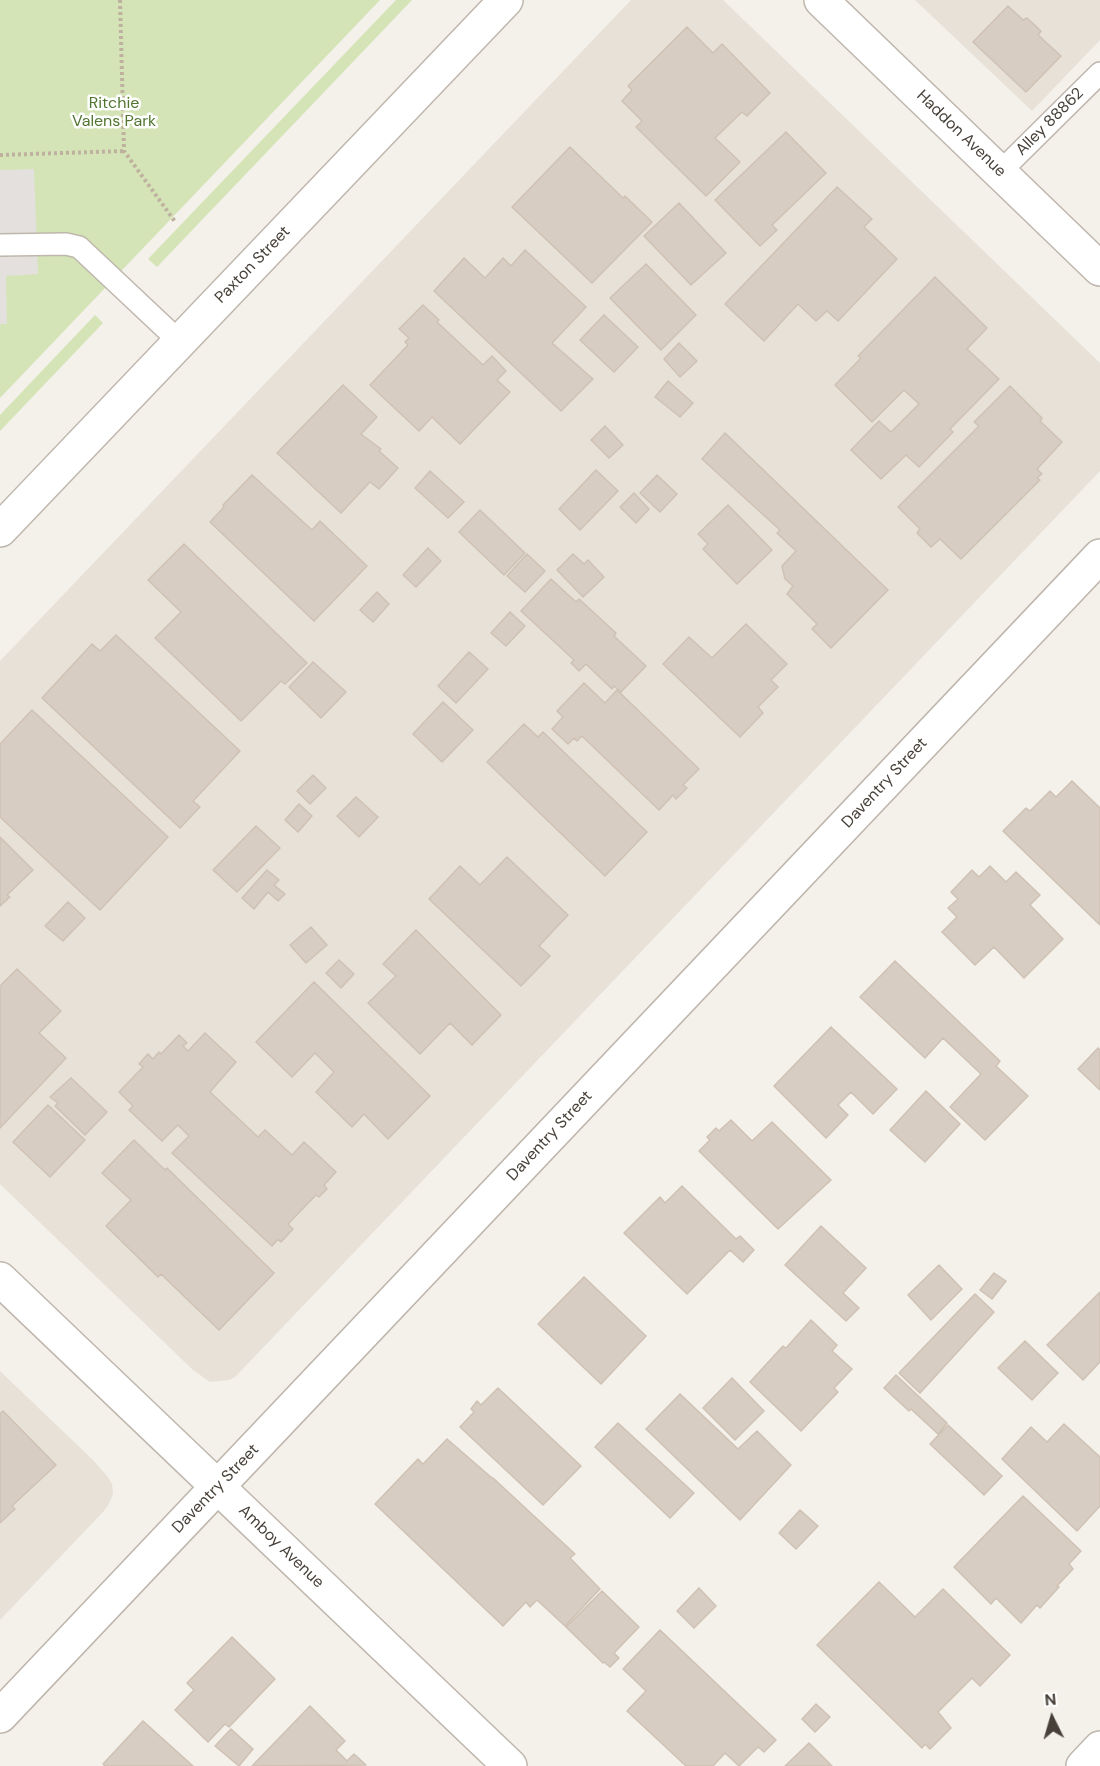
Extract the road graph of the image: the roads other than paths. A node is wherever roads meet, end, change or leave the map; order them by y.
1 (506, 0) edge
2 (821, 0) edge
3 (1100, 72) edge
4 (1000, 172) junction
5 (0, 244) edge
6 (1100, 269) edge
7 (180, 342) junction
8 (0, 530) edge
9 (1100, 556) edge
10 (0, 1279) edge
11 (218, 1487) junction
12 (0, 1716) edge
13 (1100, 1748) edge
14 (510, 1766) edge
15 (1083, 1766) edge

1 - 7 street, Paxton Street
2 - 4 street, Haddon Avenue
3 - 4 lane, Alley 88862
4 - 6 street, Haddon Avenue
5 - 7 lane
7 - 8 street, Paxton Street
9 - 11 street, Daventry Street
10 - 11 street, Amboy Avenue
11 - 12 street, Daventry Street
11 - 14 street, Amboy Avenue
13 - 15 street

